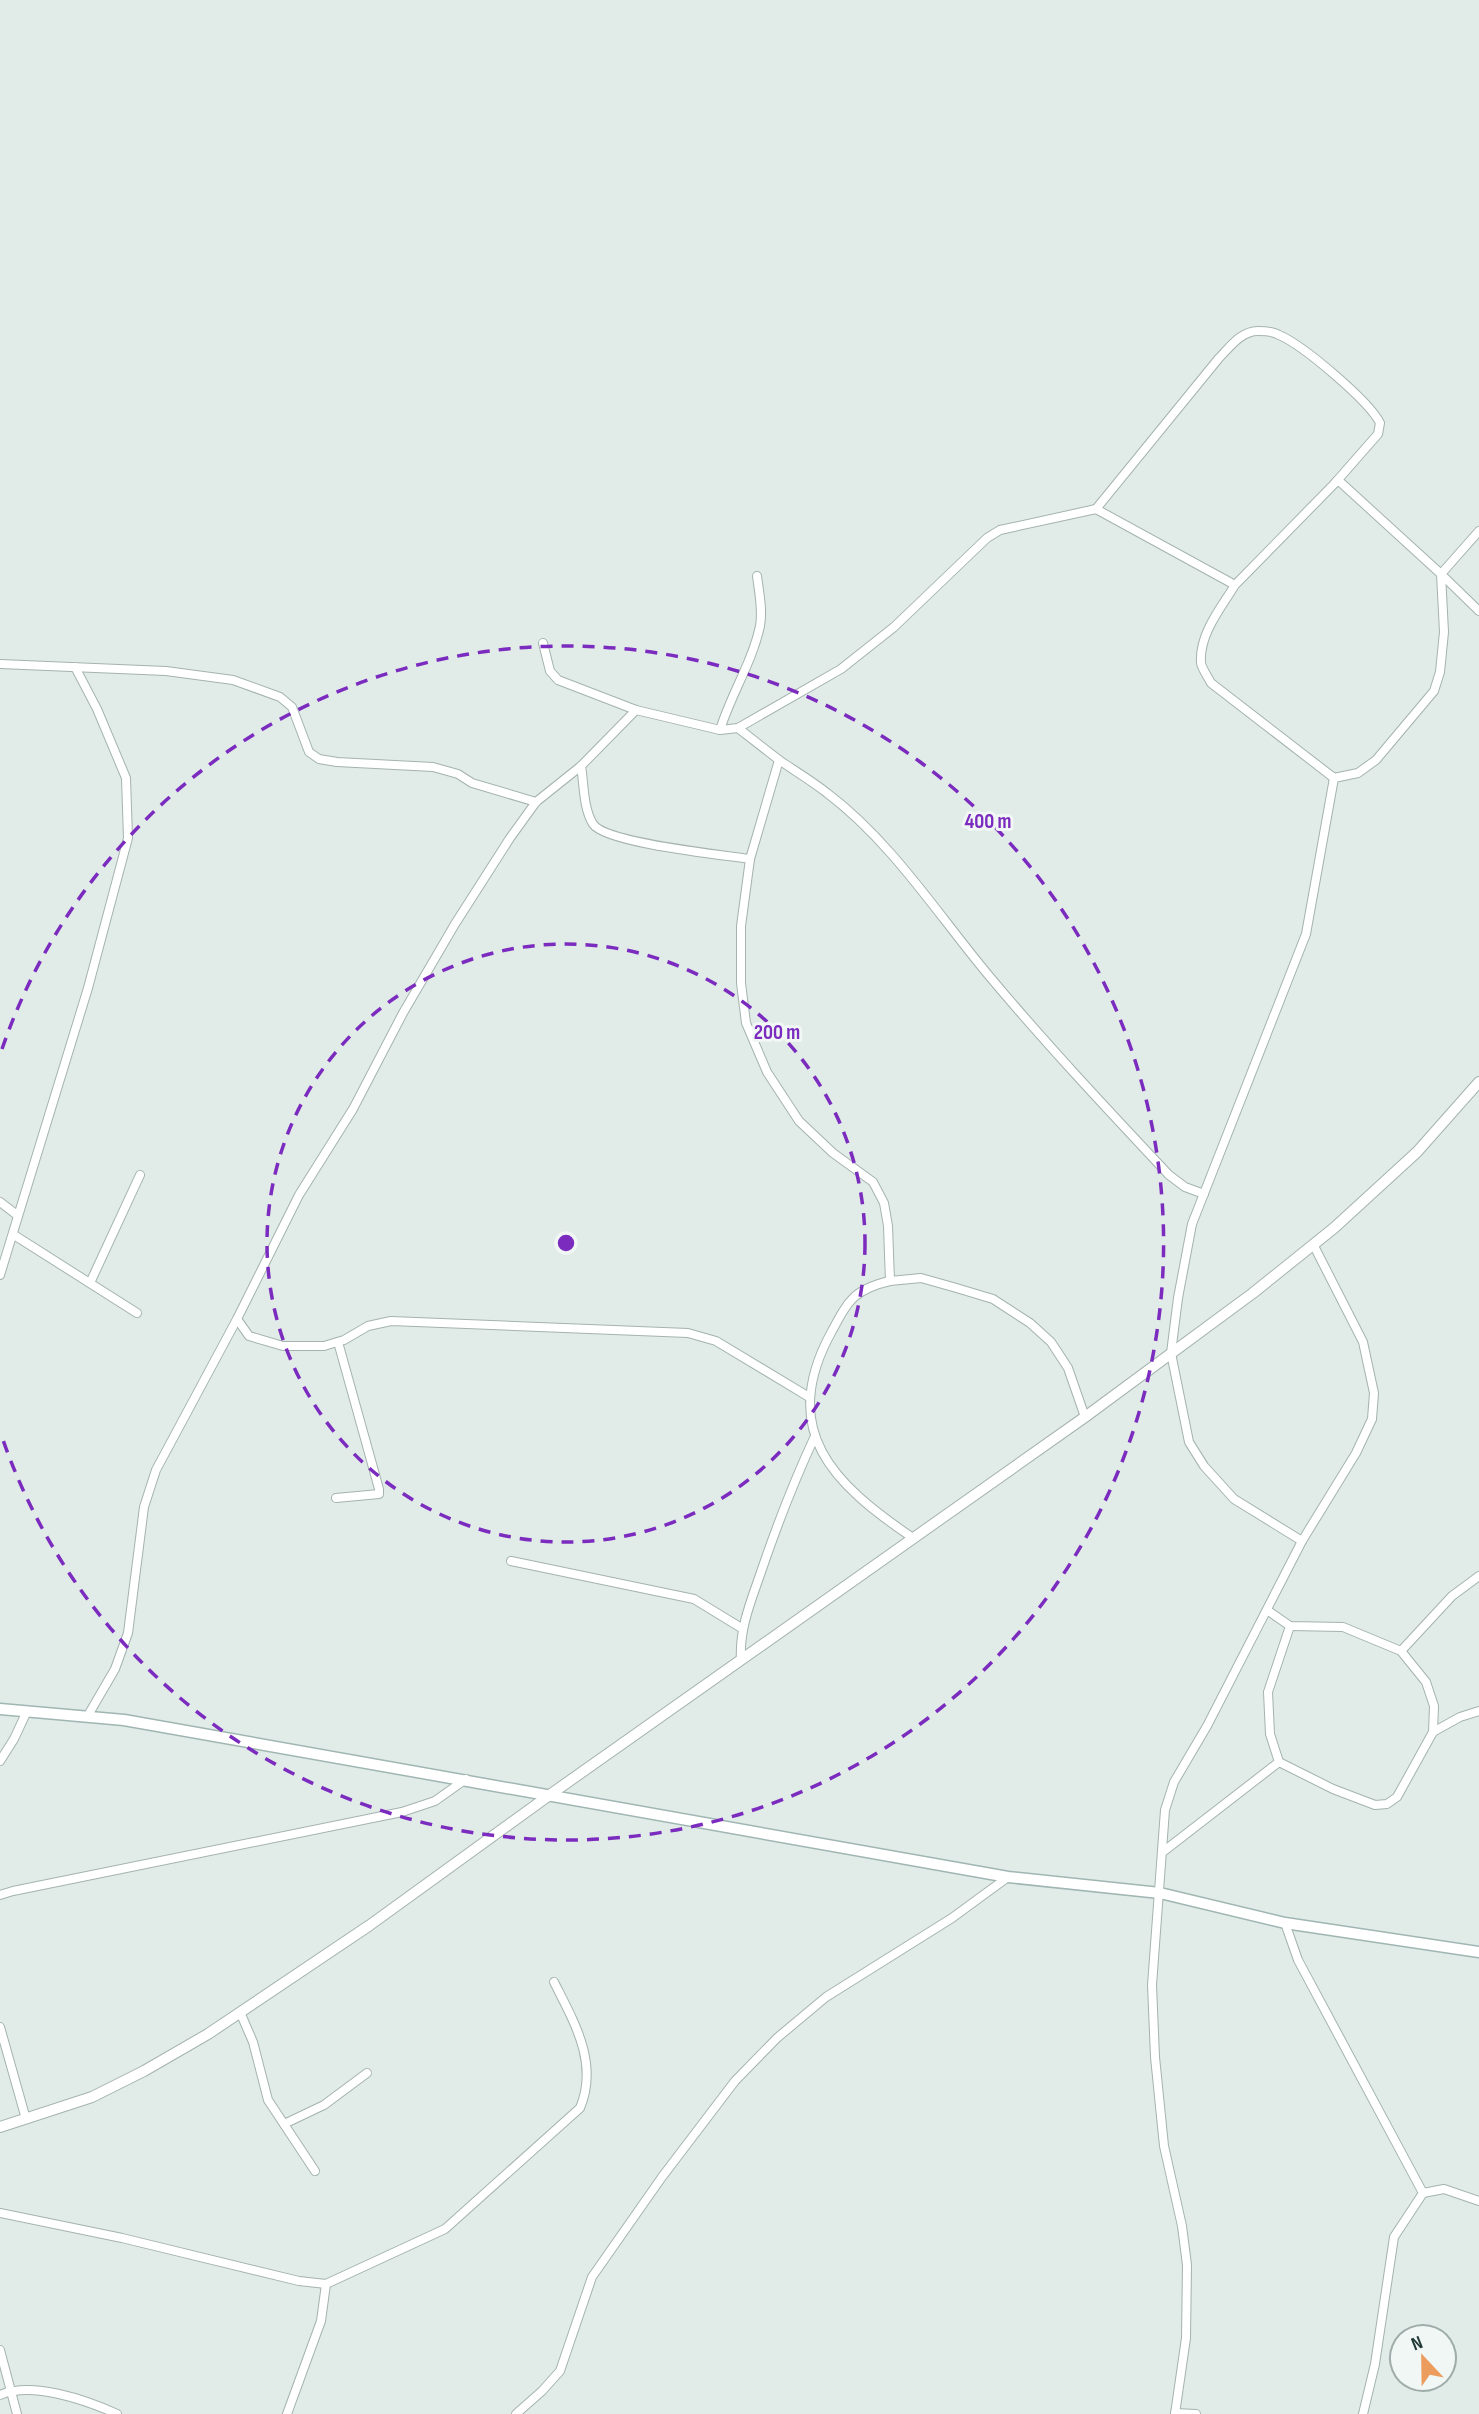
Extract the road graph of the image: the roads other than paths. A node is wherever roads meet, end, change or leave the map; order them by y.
1 (1333, 485) junction
2 (1096, 509) junction
3 (1479, 531) edge
4 (1441, 574) junction
5 (757, 576) dead end
6 (1236, 585) junction
7 (1479, 611) edge
8 (543, 643) dead end
9 (0, 664) edge
10 (75, 667) junction
11 (636, 709) junction
12 (738, 727) junction
13 (720, 730) junction
14 (779, 760) junction
15 (581, 766) junction
16 (1334, 778) junction
17 (536, 802) junction
18 (750, 859) junction
19 (1479, 1082) edge
20 (140, 1175) dead end
21 (1204, 1194) junction
22 (0, 1202) edge
23 (17, 1215) junction
24 (14, 1235) junction
25 (1313, 1244) junction
26 (0, 1275) edge
27 (890, 1281) junction
28 (90, 1283) junction
29 (137, 1313) dead end
30 (237, 1320) junction
31 (338, 1342) junction
32 (1171, 1353) junction
33 (808, 1397) junction
34 (1085, 1417) junction
35 (815, 1436) junction
36 (336, 1498) dead end
37 (912, 1538) junction
38 (1302, 1541) junction
39 (511, 1561) dead end
40 (1479, 1576) edge
41 (1267, 1610) junction
42 (1290, 1626) junction
43 (743, 1629) junction
44 (1401, 1651) junction
45 (741, 1660) junction
46 (0, 1709) edge
47 (27, 1711) junction
48 (1479, 1711) edge
49 (87, 1717) junction
50 (1433, 1732) junction
51 (0, 1761) edge
52 (1279, 1762) junction
53 (466, 1779) junction
54 (551, 1794) junction
55 (1164, 1851) junction
56 (1008, 1877) junction
57 (1160, 1893) junction
58 (0, 1895) edge
59 (1284, 1923) junction
60 (1479, 1952) edge
61 (554, 1982) dead end
62 (240, 2012) junction
63 (0, 2027) edge
64 (367, 2073) dead end
65 (26, 2119) junction
66 (284, 2124) junction
67 (0, 2127) edge
68 (315, 2171) dead end
69 (1423, 2193) junction
70 (1479, 2200) edge
71 (0, 2213) edge
72 (326, 2284) junction
73 (0, 2350) edge
74 (10, 2391) junction
75 (0, 2395) edge
76 (1175, 2413) edge
77 (17, 2414) edge
78 (117, 2414) edge
79 (287, 2414) edge
80 (516, 2414) edge
81 (1196, 2414) edge
82 (1363, 2414) edge

1 - 2 street
1 - 4 street
1 - 6 street
2 - 6 street
2 - 12 street
3 - 4 street
4 - 7 street
4 - 16 street
5 - 13 street
6 - 16 street
8 - 11 street
9 - 10 street
10 - 17 street
10 - 23 street
11 - 13 street
11 - 15 street
12 - 13 street
12 - 14 street
14 - 18 street
14 - 21 street
15 - 17 street
15 - 18 street
16 - 21 street
17 - 30 street
18 - 27 street
19 - 25 street
20 - 28 street
21 - 32 street
22 - 23 street
23 - 24 street
24 - 26 street
24 - 28 street
25 - 32 street
25 - 38 street
27 - 33 street
27 - 34 street
28 - 29 street
30 - 31 street
30 - 49 street
31 - 33 street
31 - 36 street
32 - 34 street
32 - 38 street
33 - 35 street
34 - 37 street
35 - 37 street
35 - 43 street
37 - 45 street
38 - 41 street
39 - 43 street
40 - 44 street
41 - 42 street
41 - 55 street
42 - 44 street
42 - 52 street
43 - 45 street
44 - 50 street
45 - 54 street
46 - 47 main road
47 - 49 main road
47 - 51 street
48 - 50 street
49 - 53 main road
50 - 52 street
52 - 55 street
53 - 54 main road
53 - 58 street
54 - 56 main road
54 - 62 street
55 - 57 street
56 - 57 main road
56 - 80 street
57 - 59 main road
57 - 76 street
59 - 60 main road
59 - 69 street
61 - 72 street
62 - 65 street
62 - 66 street
63 - 65 street
64 - 66 street
65 - 67 street
66 - 68 street
69 - 70 street
69 - 82 street
71 - 72 street
72 - 79 street
73 - 74 street
74 - 75 street
74 - 77 street
74 - 78 street
76 - 81 street

